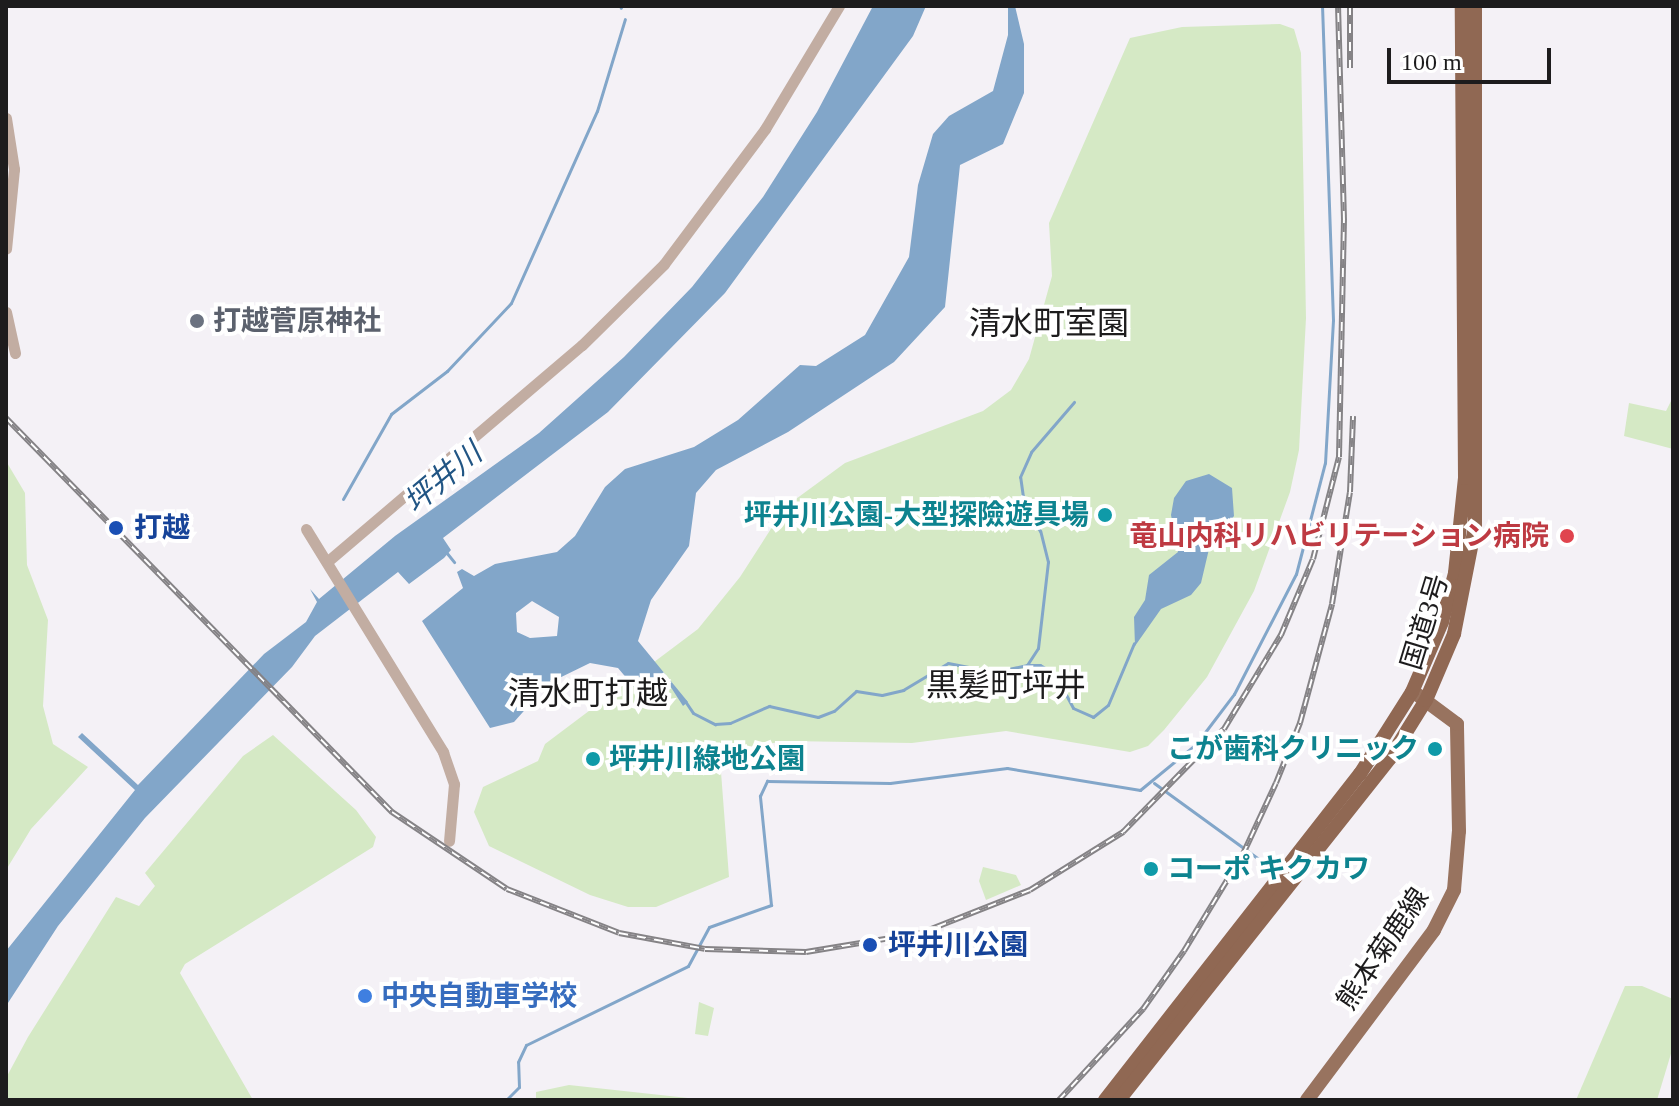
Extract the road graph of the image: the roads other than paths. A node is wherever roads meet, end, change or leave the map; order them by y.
1 (839, 6) edge
2 (1462, 6) edge
3 (1475, 6) edge
4 (6, 118) edge
5 (6, 249) edge
6 (6, 312) edge
7 (15, 353) dead end
8 (306, 529) dead end
9 (330, 565) junction
10 (1412, 692) junction
11 (1426, 700) junction
12 (449, 841) dead end
13 (1105, 1100) edge
14 (1119, 1100) edge
15 (1307, 1100) edge

1 - 9 street
2 - 10 highway, 国道3号
3 - 11 highway, 国道3号
4 - 5 street
6 - 7 street
8 - 9 street
9 - 12 street
10 - 11 main road, 熊本菊鹿線
10 - 13 highway, 国道3号
11 - 14 highway, 国道3号
11 - 15 main road, 熊本菊鹿線

